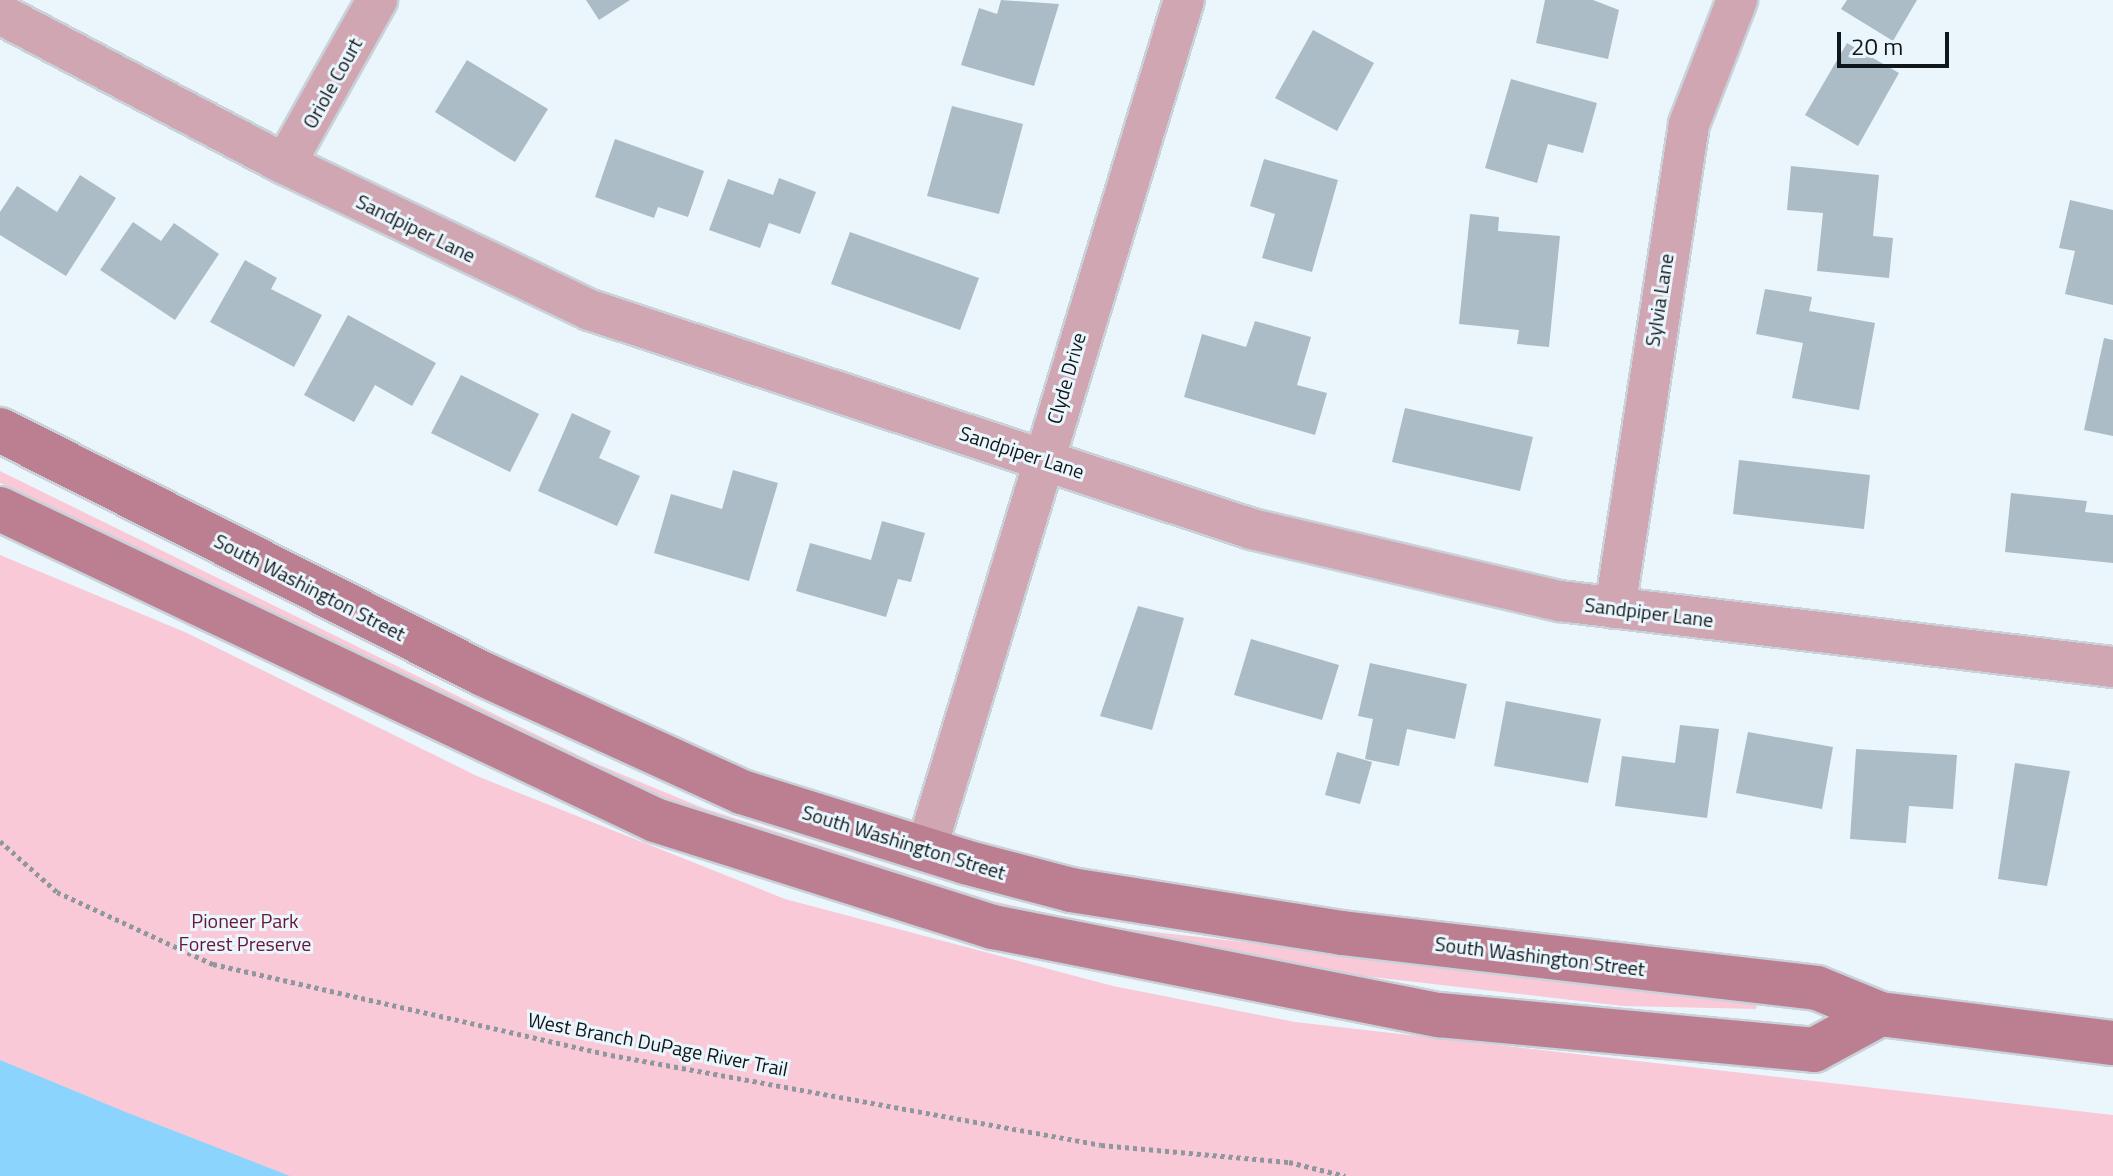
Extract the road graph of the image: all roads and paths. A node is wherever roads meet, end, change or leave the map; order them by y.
1 (377, 0) edge
2 (1184, 0) edge
3 (1737, 0) edge
4 (0, 14) edge
5 (285, 164) junction
6 (0, 430) edge
7 (1043, 460) junction
8 (0, 509) edge
9 (1615, 608) junction
10 (2113, 667) edge
11 (0, 841) edge
12 (926, 850) junction
13 (1880, 1014) junction
14 (2113, 1043) edge
15 (1345, 1176) edge

1 - 5 street, Oriole Court
2 - 7 street, Clyde Drive
3 - 9 street, Sylvia Lane
4 - 5 street, Sandpiper Lane
5 - 7 street, Sandpiper Lane
6 - 12 main road, South Washington Street
7 - 9 street, Sandpiper Lane
7 - 12 street, Clyde Drive
8 - 13 main road
9 - 10 street, Sandpiper Lane
11 - 15 path, West Branch DuPage River Trail
12 - 13 main road, South Washington Street
13 - 14 main road, South Washington Street

